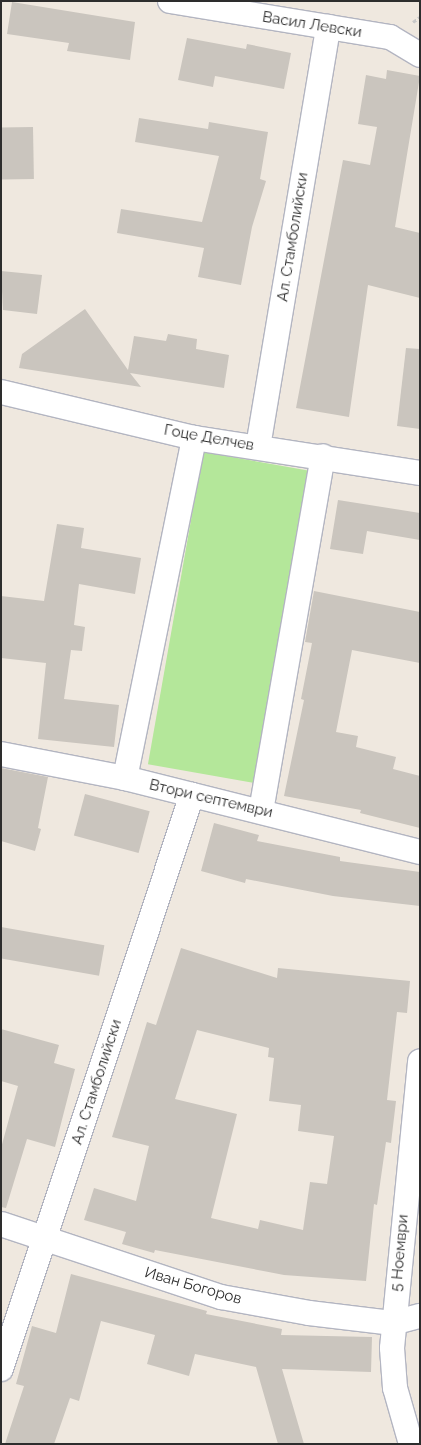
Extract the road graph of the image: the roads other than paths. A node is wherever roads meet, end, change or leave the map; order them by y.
1 (170, 1) edge
2 (328, 27) junction
3 (420, 55) edge
4 (1, 392) edge
5 (194, 438) junction
6 (258, 447) junction
7 (324, 456) junction
8 (420, 473) edge
9 (1, 754) edge
10 (125, 778) junction
11 (192, 795) junction
12 (260, 811) junction
13 (420, 852) edge
14 (420, 1061) edge
15 (1, 1224) edge
16 (45, 1239) junction
17 (420, 1316) edge
18 (393, 1323) junction
19 (1, 1369) edge
20 (411, 1444) edge

1 - 2 street, Васил Левски
2 - 3 street, Васил Левски
2 - 6 street, Ал. Стамболийски
4 - 5 street, Гоце Делчев
5 - 6 street, Гоце Делчев
5 - 10 street
6 - 7 street, Гоце Делчев
7 - 8 street, Гоце Делчев
7 - 12 street
9 - 10 street, Втори септември
10 - 11 street, Втори септември
11 - 12 street, Втори септември
11 - 16 street, Ал. Стамболийски
12 - 13 street, Втори септември
14 - 18 street, 5 Ноември
15 - 16 street, Иван Богоров
16 - 18 street, Иван Богоров
16 - 19 street, Ал. Стамболийски
17 - 18 street, Иван Богоров
18 - 20 street, 5 Ноември

